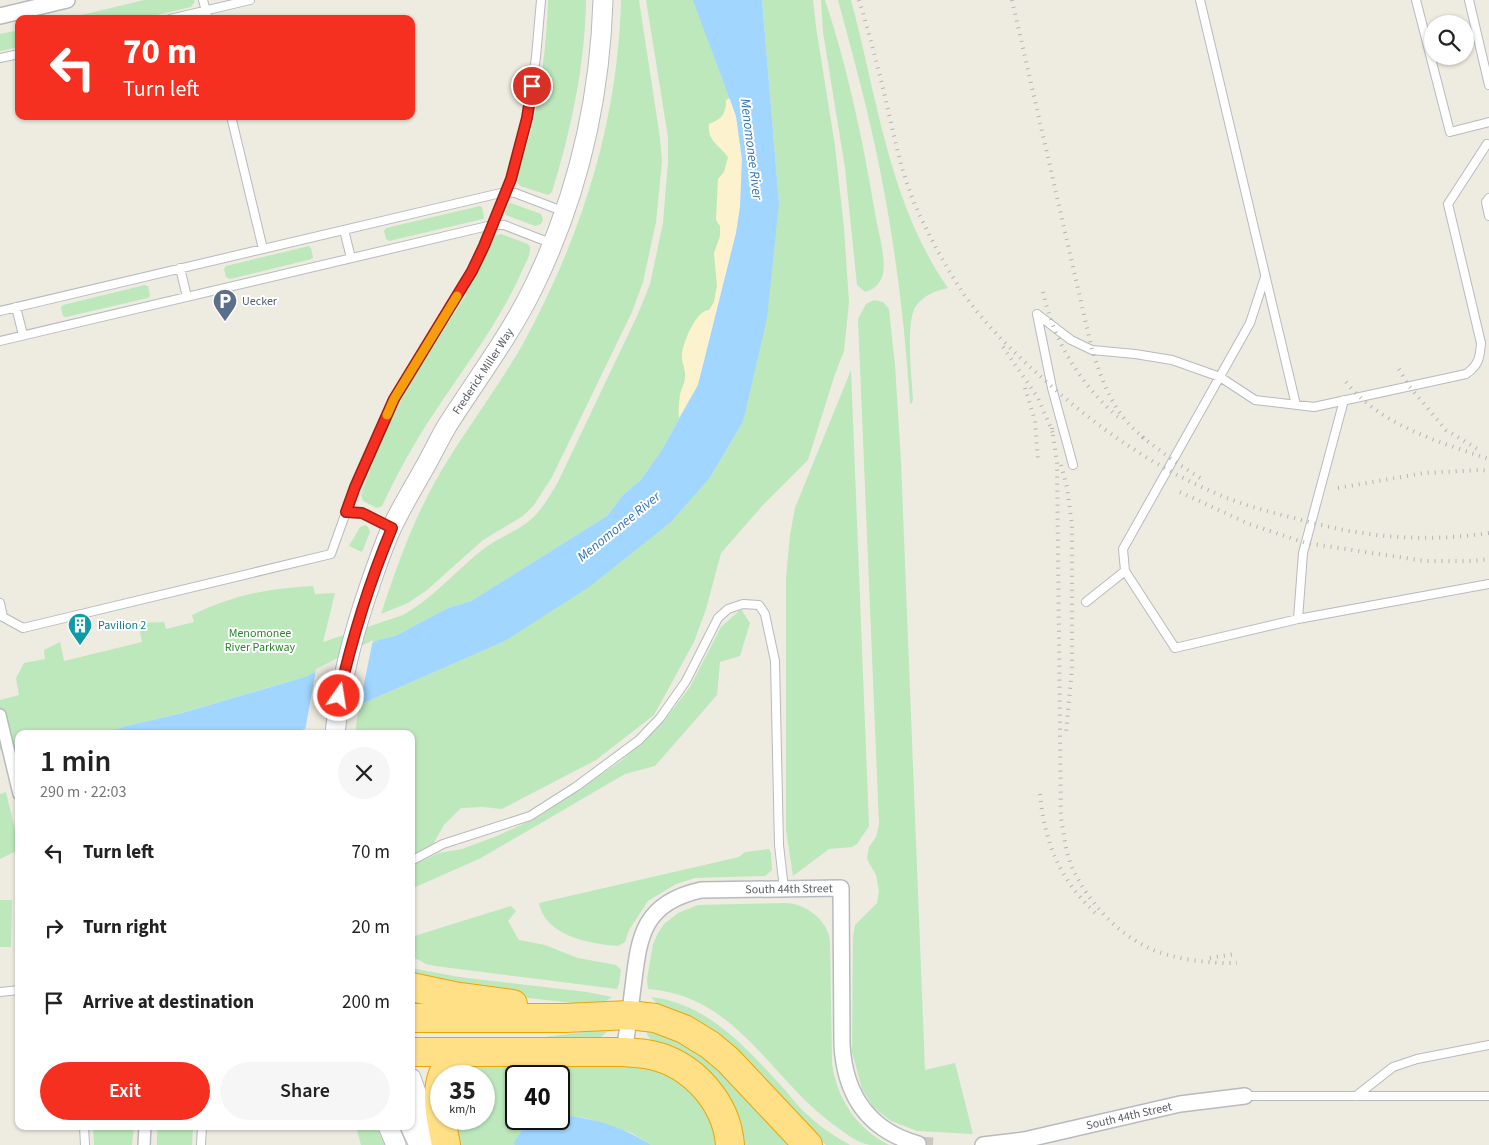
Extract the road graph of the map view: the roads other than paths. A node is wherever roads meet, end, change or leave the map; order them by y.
1 (67, 0) edge
2 (203, 0) edge
3 (250, 0) edge
4 (540, 0) edge
5 (603, 0) edge
6 (1200, 0) edge
7 (1416, 0) edge
8 (1469, 0) edge
9 (207, 15) edge
10 (0, 16) edge
11 (15, 55) edge
12 (0, 58) edge
13 (1489, 84) edge
14 (232, 120) edge
15 (1489, 122) edge
16 (1487, 144) dead end
17 (505, 192) junction
18 (1489, 198) edge
19 (565, 212) junction
20 (1489, 216) edge
21 (492, 225) junction
22 (344, 230) junction
23 (553, 244) junction
24 (263, 249) junction
25 (351, 258) junction
26 (180, 268) junction
27 (1265, 277) junction
28 (187, 297) junction
29 (16, 307) junction
30 (0, 311) edge
31 (23, 335) junction
32 (0, 341) edge
33 (1220, 377) junction
34 (1344, 400) junction
35 (1296, 405) junction
36 (1073, 466) dead end
37 (346, 512) junction
38 (392, 528) junction
39 (1125, 571) junction
40 (1489, 584) edge
41 (1086, 602) dead end
42 (0, 603) edge
43 (1298, 619) junction
44 (0, 715) edge
45 (335, 730) edge
46 (15, 777) edge
47 (415, 859) edge
48 (784, 889) junction
49 (415, 988) edge
50 (15, 990) edge
51 (0, 992) edge
52 (629, 1016) junction
53 (415, 1018) edge
54 (566, 1018) junction
55 (1489, 1046) edge
56 (415, 1052) edge
57 (624, 1052) junction
58 (459, 1053) junction
59 (415, 1089) edge
60 (1245, 1096) joint
61 (1356, 1096) junction
62 (1489, 1096) edge
63 (84, 1130) edge
64 (145, 1130) edge
65 (202, 1130) edge
66 (390, 1130) edge
67 (412, 1130) edge
68 (918, 1144) edge
69 (85, 1145) edge
70 (144, 1145) edge
71 (201, 1145) edge
72 (396, 1145) edge
73 (419, 1145) edge
74 (435, 1145) edge
75 (446, 1145) edge
76 (730, 1145) edge
77 (808, 1145) edge
78 (983, 1145) edge

1 - 10 street
2 - 9 lane
3 - 9 lane
4 - 17 lane
5 - 19 street, Frederick Miller Way
6 - 27 lane
7 - 15 lane
8 - 13 lane
11 - 12 lane
14 - 24 lane
16 - 34 lane
17 - 19 lane
17 - 21 lane
17 - 22 lane
18 - 20 lane
19 - 23 street, Frederick Miller Way
21 - 23 lane
21 - 25 lane
21 - 37 lane
22 - 24 lane
22 - 25 lane
23 - 38 street, Frederick Miller Way
24 - 26 lane
25 - 28 lane
26 - 28 lane
26 - 29 lane
27 - 33 lane
27 - 35 lane
28 - 31 lane
29 - 30 lane
29 - 31 lane
31 - 32 lane
33 - 35 lane
33 - 36 lane
33 - 39 lane
34 - 35 lane
34 - 43 lane
37 - 38 lane
37 - 42 lane
38 - 45 street, Frederick Miller Way
39 - 41 lane
39 - 43 lane
40 - 43 lane
44 - 46 street
47 - 48 lane
48 - 52 street, South 44th Street
48 - 68 street, South 44th Street
49 - 54 highway
50 - 51 lane
52 - 54 highway
52 - 57 street, South 44th Street
52 - 77 highway
53 - 54 highway
55 - 61 lane
56 - 58 highway
57 - 58 highway
57 - 76 highway
58 - 75 highway
59 - 74 street
60 - 61 lane
60 - 78 street, South 44th Street
61 - 62 lane
63 - 69 lane
64 - 70 street
65 - 71 lane
66 - 72 street
67 - 73 street

